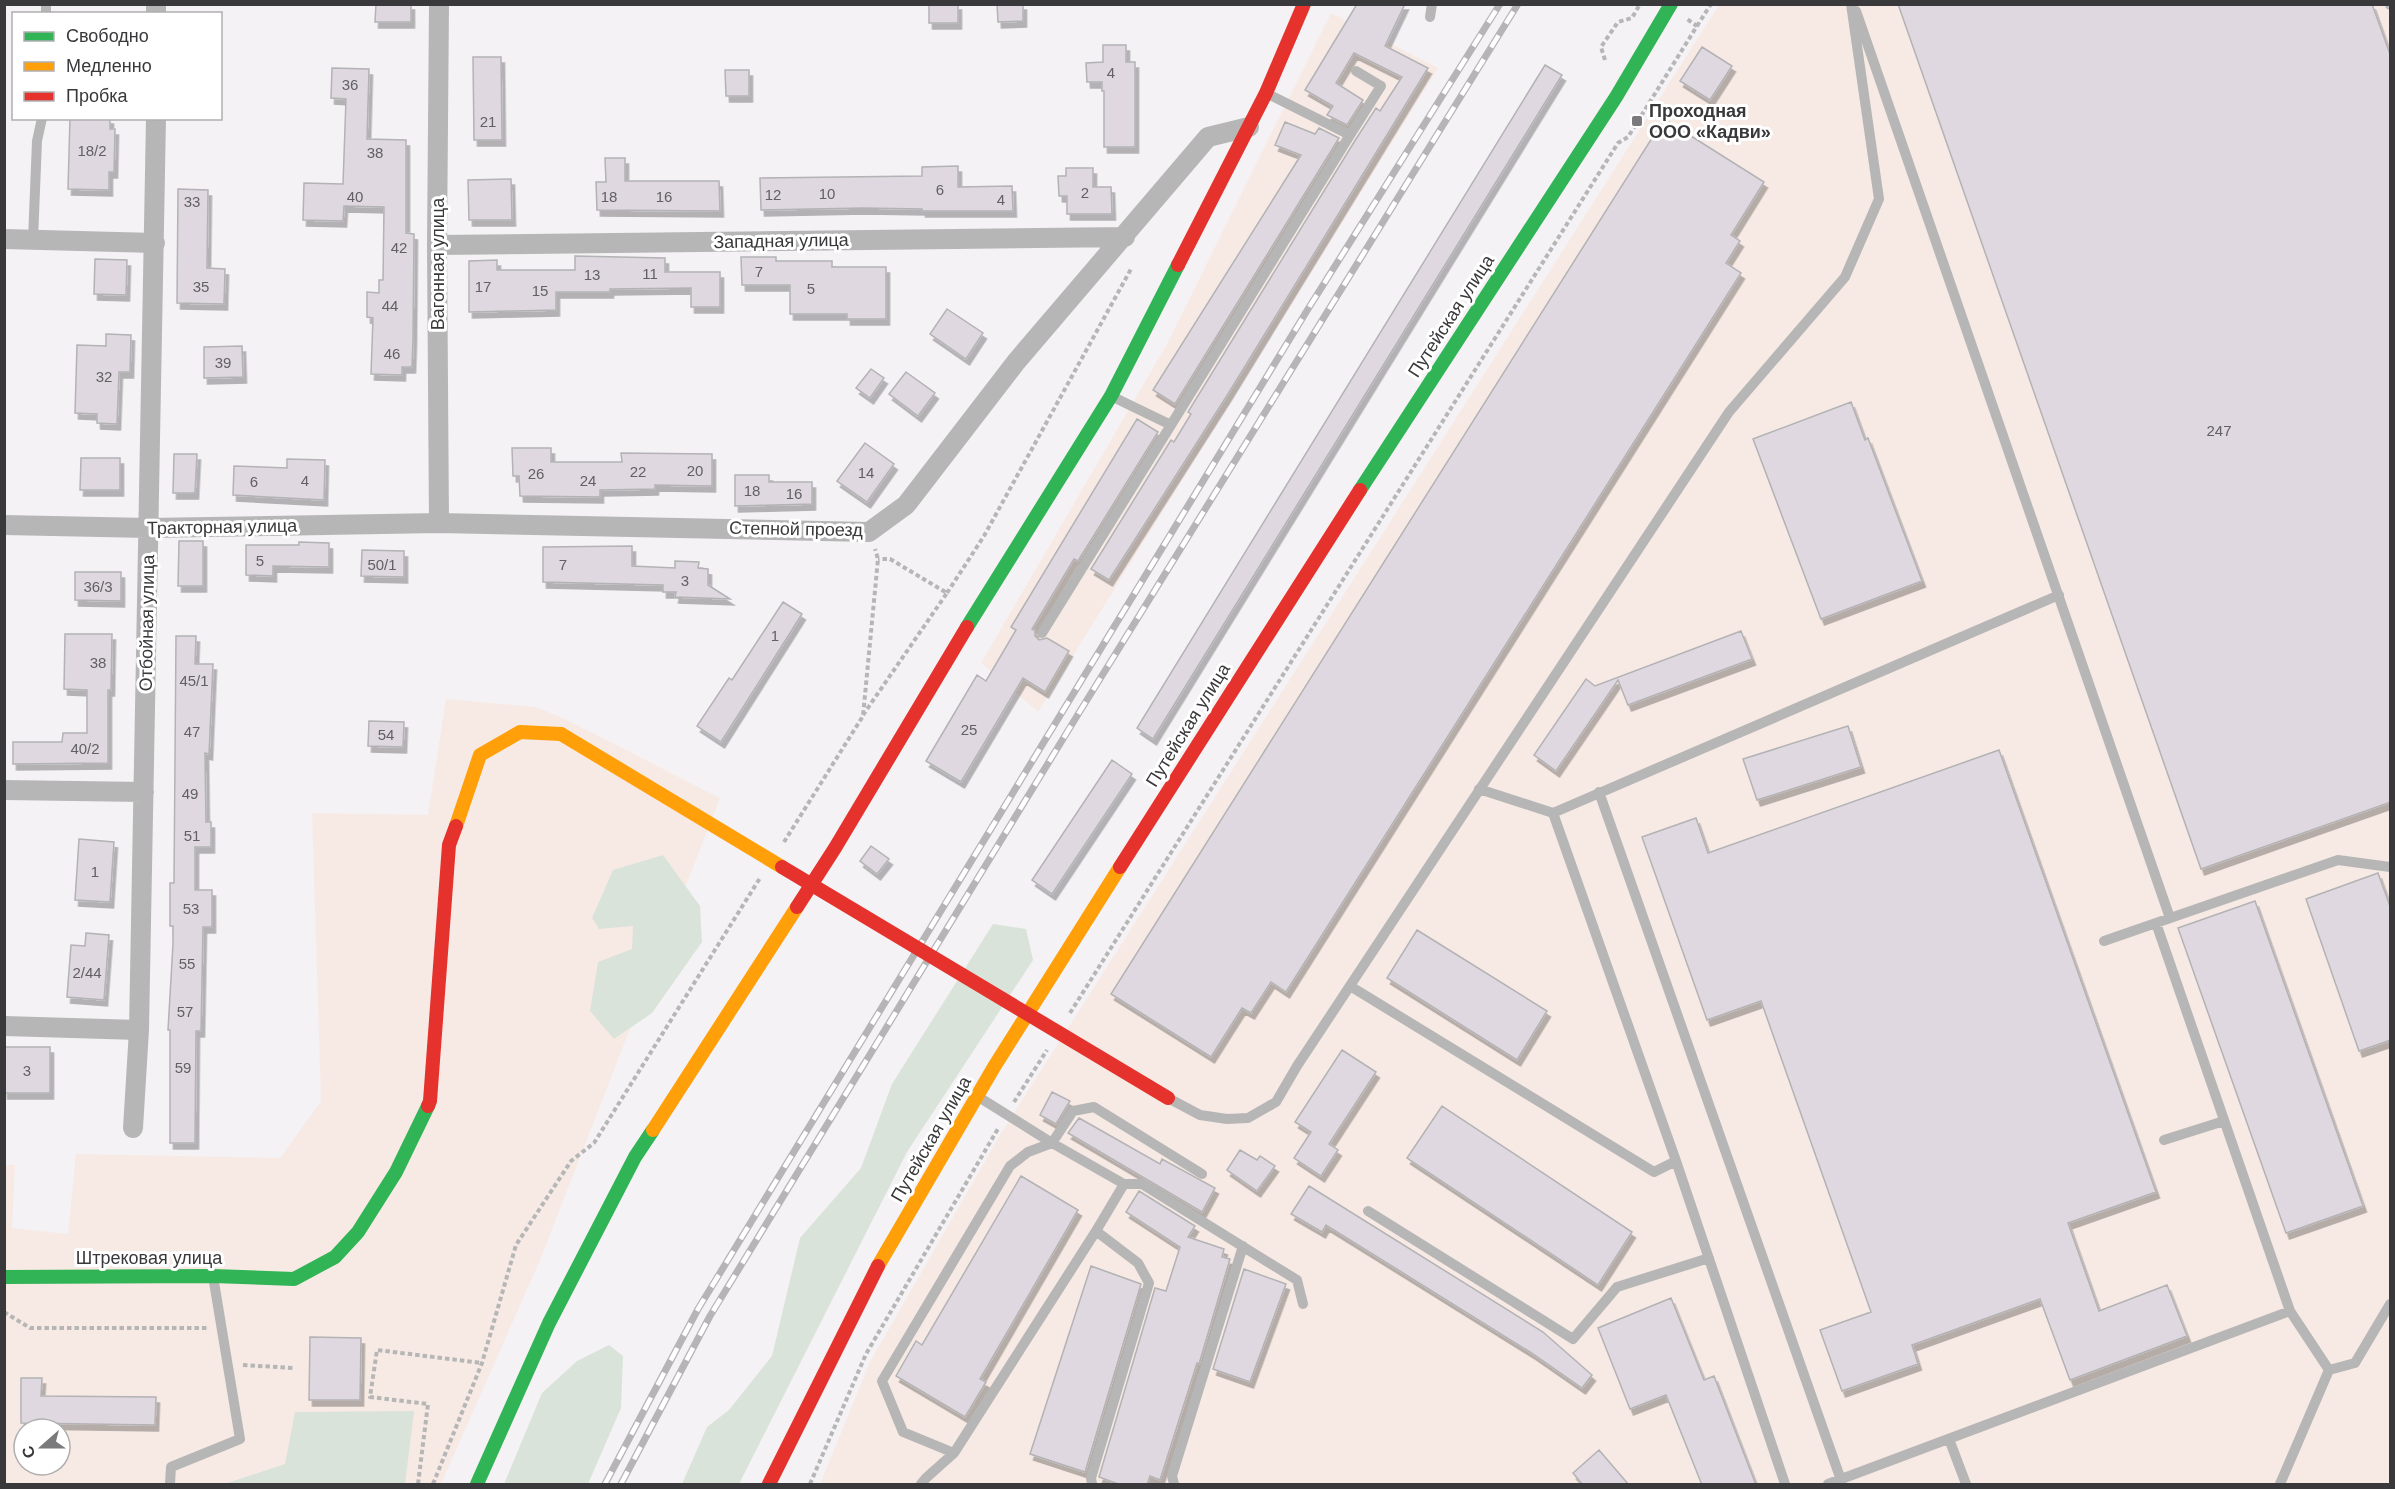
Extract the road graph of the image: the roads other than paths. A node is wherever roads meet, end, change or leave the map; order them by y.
1 (440, 4) edge
2 (1304, 4) edge
3 (1432, 4) edge
4 (1852, 4) edge
5 (1670, 6) edge
6 (1430, 17) dead end
7 (1356, 71) dead end
8 (1266, 93) junction
9 (42, 120) edge
10 (156, 120) edge
11 (1249, 126) junction
12 (1350, 135) junction
13 (1125, 237) junction
14 (4, 239) edge
15 (33, 240) junction
16 (155, 243) junction
17 (437, 245) junction
18 (1111, 396) junction
19 (1171, 425) junction
20 (439, 523) junction
21 (4, 525) edge
22 (148, 528) junction
23 (2060, 595) junction
24 (1042, 633) dead end
25 (1479, 789) junction
26 (4, 790) edge
27 (144, 792) junction
28 (1599, 792) junction
29 (1553, 813) junction
30 (2391, 867) edge
31 (2170, 918) junction
32 (2156, 923) junction
33 (2104, 941) dead end
34 (1350, 986) junction
35 (4, 1026) edge
36 (139, 1030) junction
37 (976, 1096) junction
38 (1168, 1098) joint
39 (2224, 1121) junction
40 (133, 1128) dead end
41 (2164, 1140) dead end
42 (1052, 1143) junction
43 (1677, 1161) junction
44 (1202, 1174) dead end
45 (1124, 1184) junction
46 (1368, 1211) dead end
47 (1096, 1231) junction
48 (1243, 1246) junction
49 (1709, 1258) junction
50 (213, 1276) junction
51 (4, 1277) edge
52 (1303, 1304) dead end
53 (2391, 1304) edge
54 (2290, 1311) junction
55 (2329, 1370) junction
56 (1949, 1439) junction
57 (954, 1453) junction
58 (1841, 1480) junction
59 (170, 1485) edge
60 (477, 1485) edge
61 (769, 1485) edge
62 (921, 1485) edge
63 (1092, 1485) edge
64 (1174, 1485) edge
65 (1785, 1485) edge
66 (1828, 1485) edge
67 (1966, 1485) edge
68 (2280, 1485) edge

1 - 17 street, Вагонная улица
2 - 8 main road
3 - 6 lane
4 - 23 lane
4 - 25 lane
5 - 37 main road, Путейская улица
7 - 12 lane
8 - 11 main road
8 - 12 lane
9 - 15 lane
10 - 16 street, Отбойная улица
11 - 13 street, Степной проезд
11 - 18 main road
12 - 19 lane
13 - 17 street, Западная улица
13 - 20 street, Степной проезд
14 - 15 street
15 - 16 street
16 - 22 street, Отбойная улица
17 - 20 street, Вагонная улица
18 - 19 lane
18 - 60 main road
19 - 24 lane
20 - 22 street, Тракторная улица
21 - 22 street, Тракторная улица
22 - 27 street, Отбойная улица
23 - 28 lane
23 - 31 lane
25 - 29 lane
25 - 34 lane
26 - 27 street
27 - 36 street, Отбойная улица
28 - 29 lane
28 - 58 lane
29 - 43 lane
30 - 31 lane
31 - 32 lane
32 - 33 lane
32 - 39 lane
34 - 38 lane
34 - 43 lane
35 - 36 street
36 - 40 street, Отбойная улица
37 - 42 lane
37 - 61 main road, Путейская улица
38 - 50 main road, Штрековая улица, bridge
39 - 41 lane
39 - 54 lane
42 - 44 lane
42 - 45 lane
42 - 57 lane
43 - 49 lane
45 - 47 lane
45 - 48 lane
46 - 49 lane
47 - 57 lane
47 - 63 lane
48 - 52 lane
48 - 64 lane
49 - 65 lane
50 - 51 main road, Штрековая улица
50 - 59 lane
53 - 55 lane
54 - 55 lane
54 - 56 lane
55 - 68 lane
56 - 58 lane
56 - 67 lane
57 - 62 lane
58 - 66 lane

